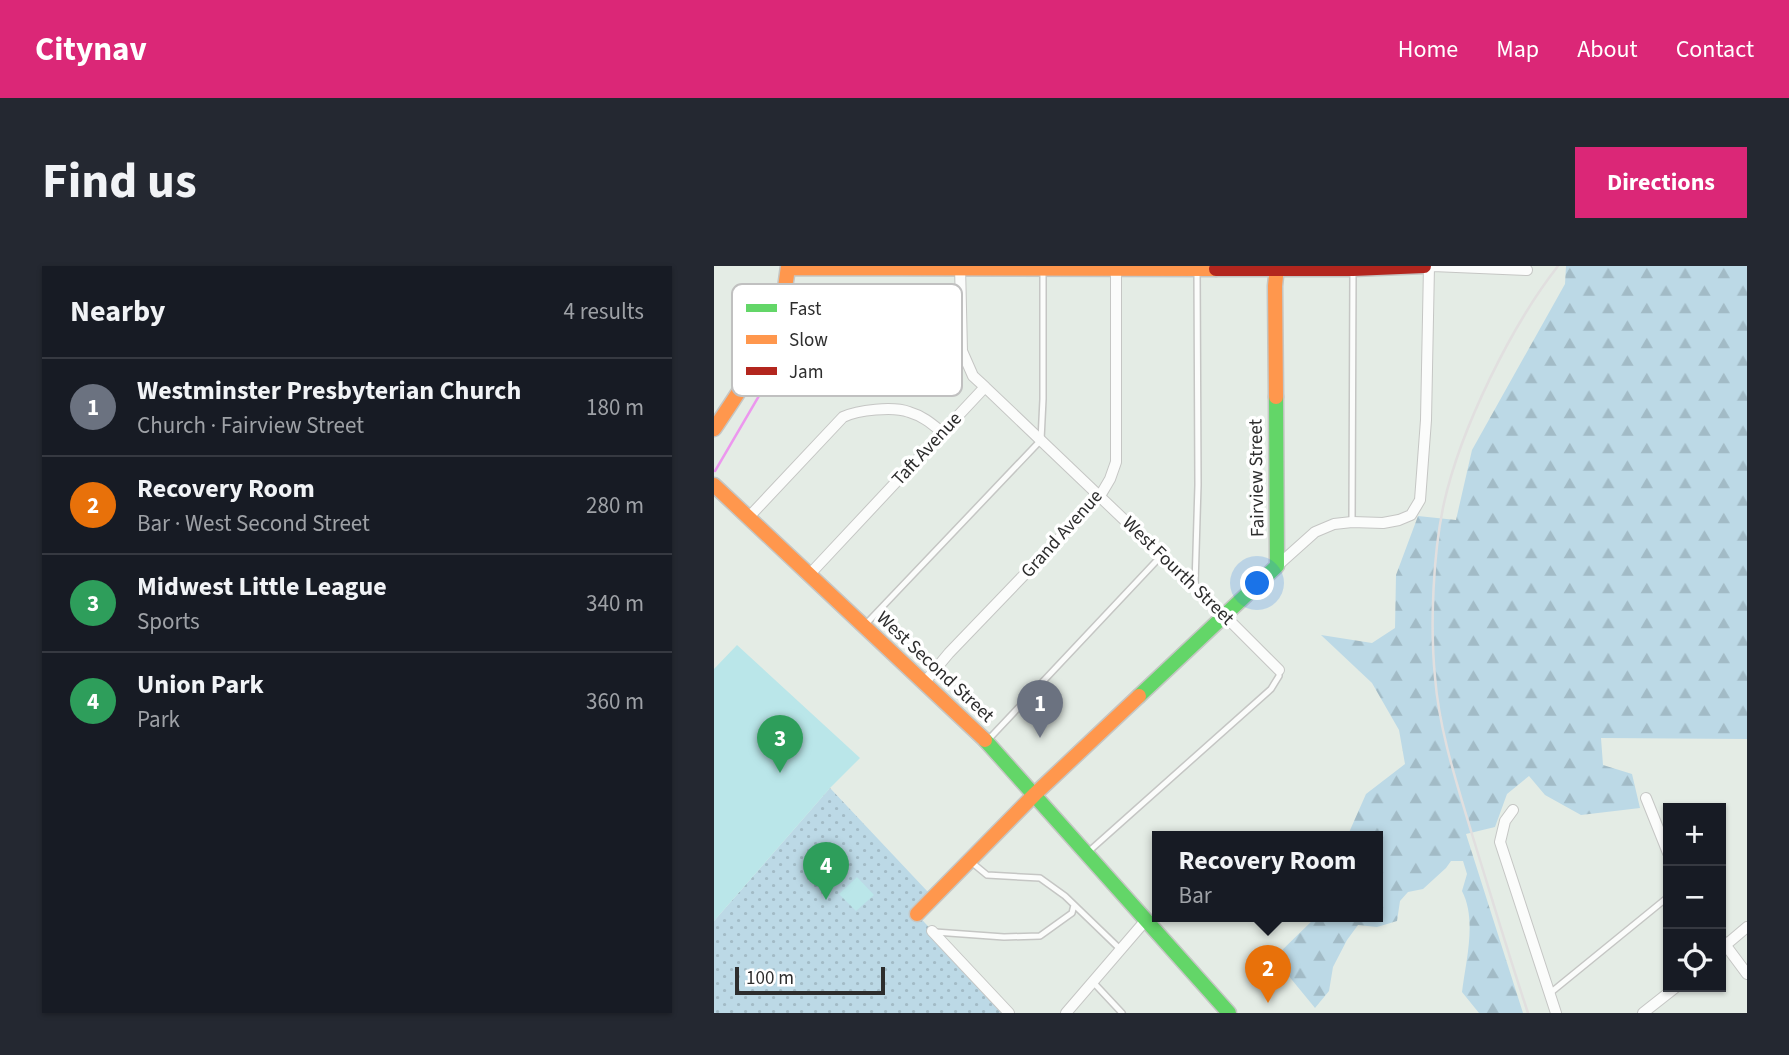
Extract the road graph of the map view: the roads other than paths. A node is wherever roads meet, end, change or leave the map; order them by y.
1 (1428, 266) edge
2 (788, 267) edge
3 (883, 267) edge
4 (960, 267) edge
5 (1043, 267) edge
6 (1116, 267) edge
7 (1197, 267) edge
8 (1277, 267) edge
9 (1353, 267) edge
10 (1527, 270) dead end
11 (962, 351) edge
12 (985, 387) junction
13 (735, 396) edge
14 (714, 429) edge
15 (943, 433) junction
16 (1041, 440) junction
17 (714, 485) edge
18 (1100, 496) junction
19 (748, 518) junction
20 (1352, 522) junction
21 (1162, 555) junction
22 (1277, 566) junction
23 (809, 575) junction
24 (1195, 587) junction
25 (1226, 617) junction
26 (863, 627) junction
27 (1279, 670) joint
28 (924, 683) junction
29 (987, 741) junction
30 (1035, 794) junction
31 (1646, 798) dead end
32 (1513, 810) dead end
33 (1663, 840) edge
34 (1087, 853) junction
35 (970, 861) junction
36 (1663, 901) edge
37 (1074, 905) junction
38 (917, 914) dead end
39 (1146, 920) junction
40 (1747, 927) edge
41 (932, 931) joint
42 (1726, 942) edge
43 (1121, 950) junction
44 (1726, 950) edge
45 (1747, 974) edge
46 (1093, 982) junction
47 (1670, 992) edge
48 (1549, 994) junction
49 (1009, 1013) edge
50 (1066, 1013) edge
51 (1122, 1013) edge
52 (1229, 1013) edge
53 (1556, 1013) edge
54 (1643, 1013) edge

1 - 9 street
1 - 10 street
1 - 20 street
2 - 3 street
3 - 4 street
4 - 5 street
5 - 6 street
5 - 16 lane
6 - 7 street
6 - 18 street, Grand Avenue
7 - 8 street
7 - 24 lane
8 - 9 street
8 - 22 street, Fairview Street
9 - 20 lane
11 - 12 street
12 - 15 street, Taft Avenue
12 - 16 street, West Fourth Street
13 - 14 street
15 - 19 street
15 - 23 street, Taft Avenue
16 - 18 street, West Fourth Street
16 - 26 lane
17 - 19 street, West Second Street
18 - 21 street, West Fourth Street
18 - 28 street, Grand Avenue
19 - 23 street, West Second Street
20 - 22 street
21 - 24 street, West Fourth Street
21 - 29 lane
22 - 25 street
23 - 26 street, West Second Street
24 - 25 street, West Fourth Street
25 - 27 street, West Fourth Street
25 - 30 street
26 - 28 street, West Second Street
27 - 34 lane
28 - 29 street, West Second Street
29 - 30 street, West Second Street
30 - 34 street, West Second Street
30 - 35 street
31 - 33 street
32 - 48 street
34 - 39 street, West Second Street
35 - 37 lane
35 - 38 street
36 - 48 lane
37 - 41 lane
37 - 43 lane
39 - 43 street
39 - 52 street, West Second Street
40 - 42 street
41 - 49 street
43 - 46 street
44 - 45 street
46 - 50 street
46 - 51 lane
47 - 54 street
48 - 53 street

